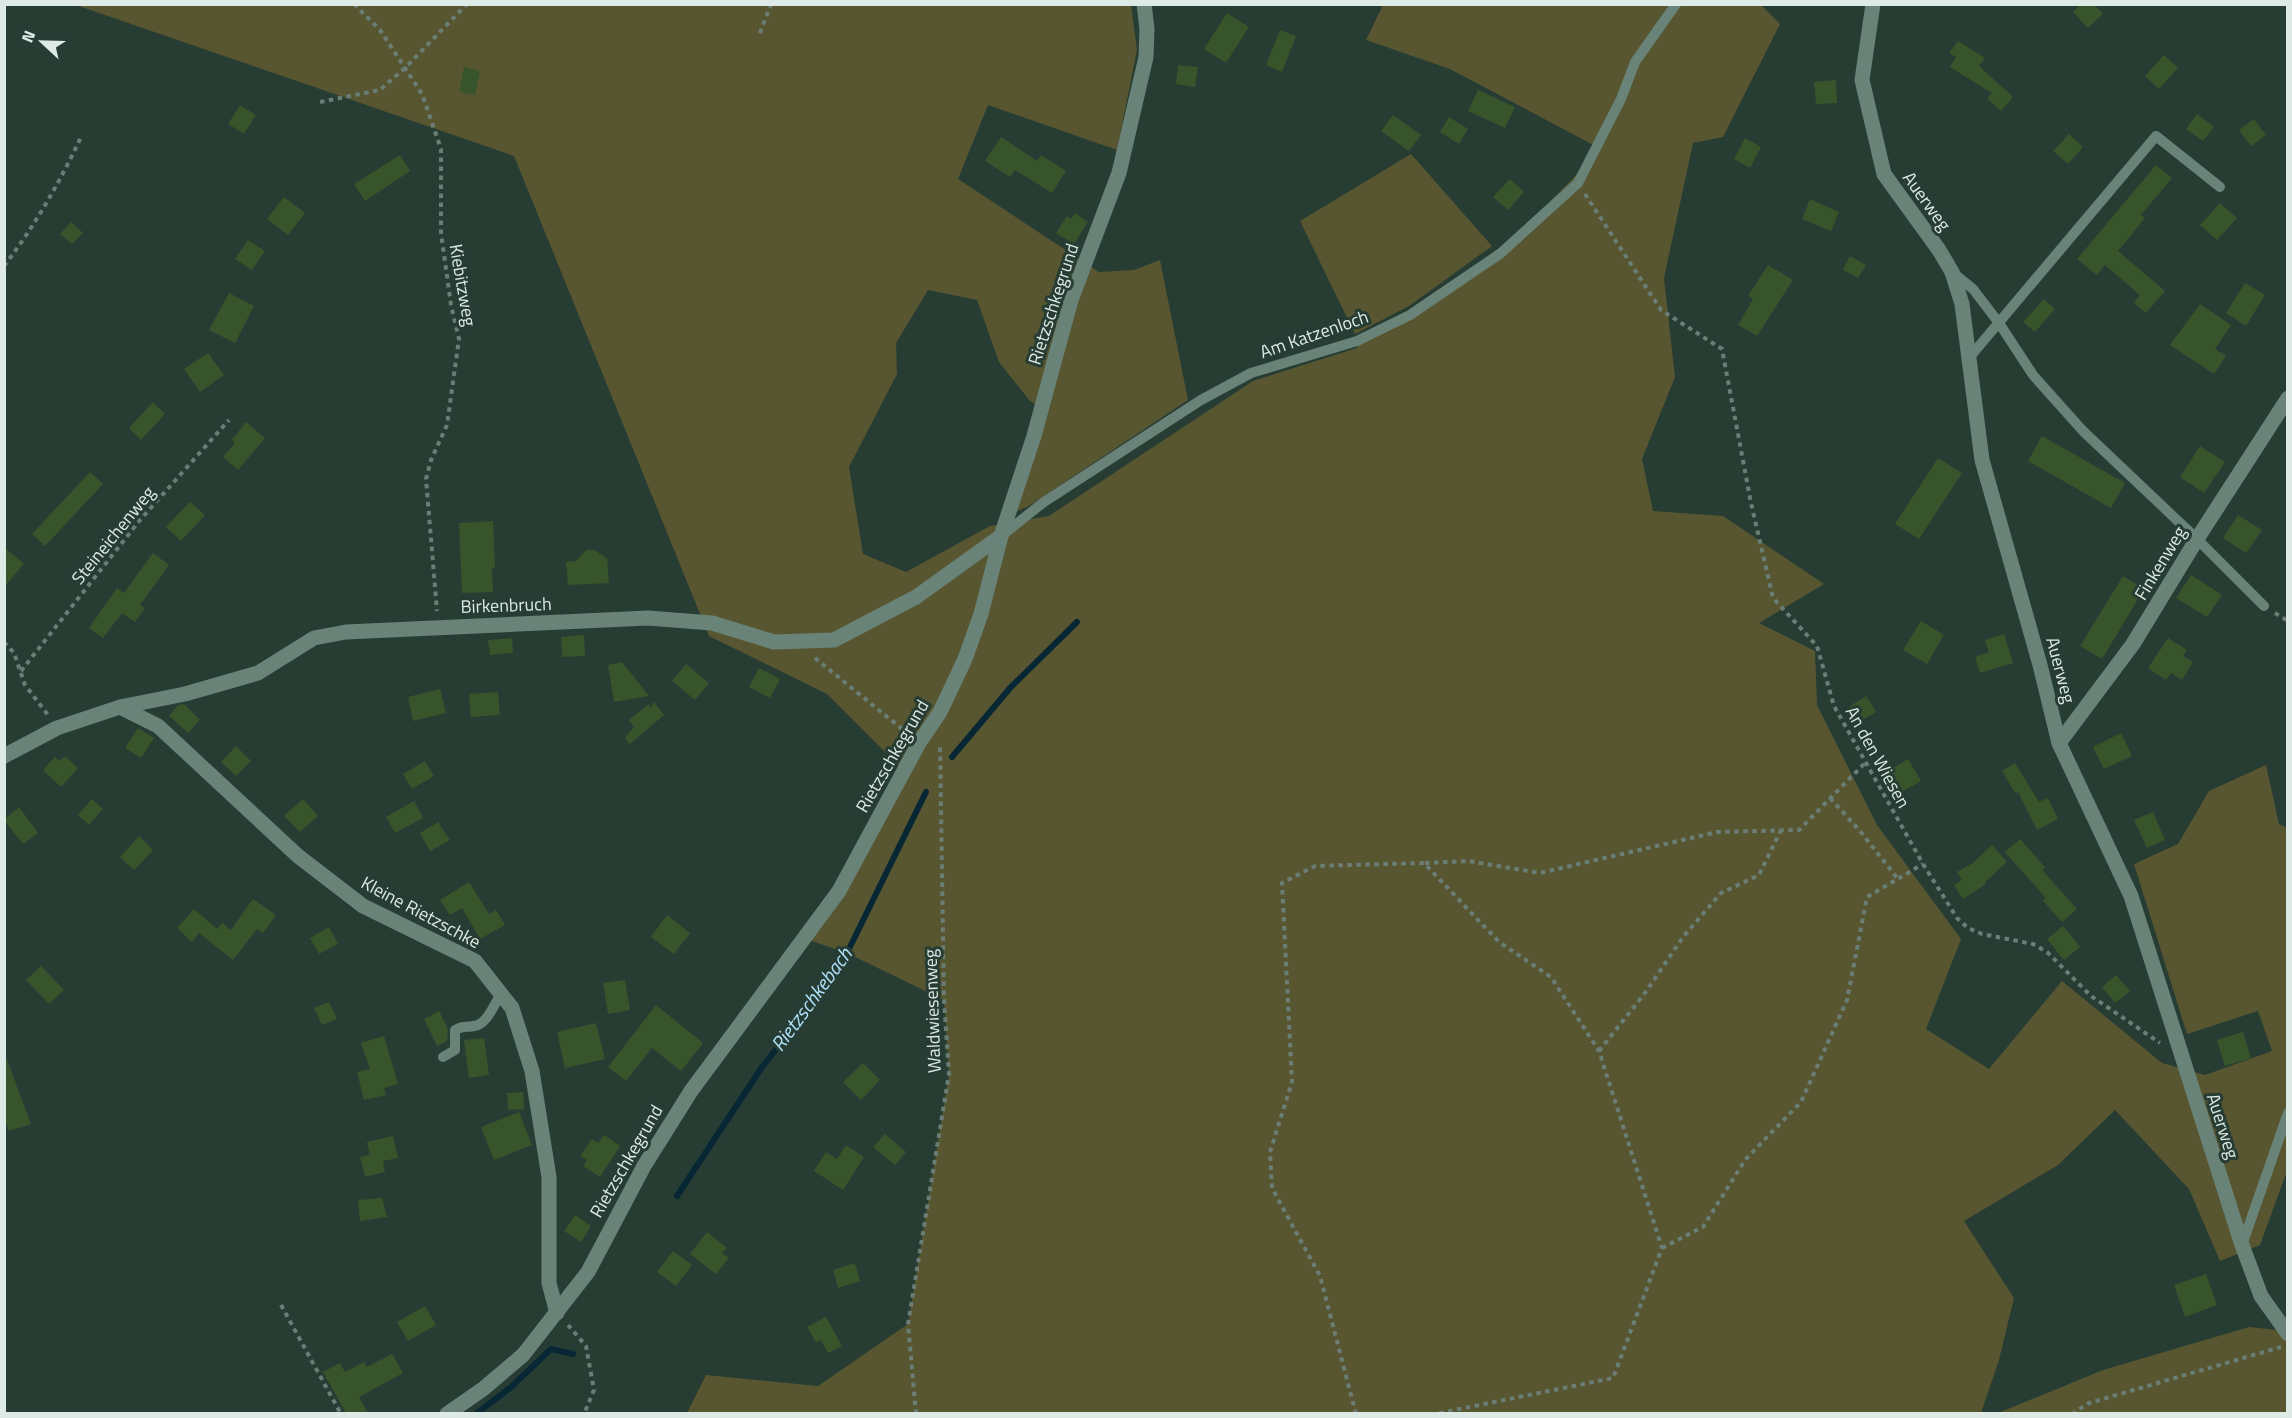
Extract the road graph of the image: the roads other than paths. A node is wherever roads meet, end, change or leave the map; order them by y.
1 (1144, 4) edge
2 (1676, 4) edge
3 (1873, 4) edge
4 (2220, 187) dead end
5 (1952, 272) junction
6 (1999, 323) junction
7 (1969, 358) junction
8 (2288, 398) edge
9 (1000, 536) junction
10 (2197, 538) junction
11 (2264, 606) dead end
12 (120, 707) junction
13 (2059, 743) junction
14 (4, 756) edge
15 (501, 994) junction
16 (443, 1057) dead end
17 (2288, 1113) edge
18 (2242, 1245) junction
19 (557, 1313) junction
20 (2288, 1334) edge
21 (447, 1413) edge

1 - 9 street, Rietzschkegrund
2 - 9 lane, Am Katzenloch
3 - 5 street, Auerweg
4 - 6 lane
5 - 6 lane
5 - 7 street, Auerweg
6 - 7 lane
6 - 10 lane
7 - 13 street, Auerweg
8 - 10 street, Finkenweg
9 - 12 street, Birkenbruch
9 - 19 street, Rietzschkegrund
10 - 11 lane
10 - 13 street, Finkenweg
12 - 14 street, Birkenbruch
12 - 15 street, Kleine Rietzschke
13 - 18 street, Auerweg
15 - 16 lane
15 - 19 street, Kleine Rietzschke
17 - 18 lane
18 - 20 street, Auerweg
19 - 21 street, Rietzschkegrund

